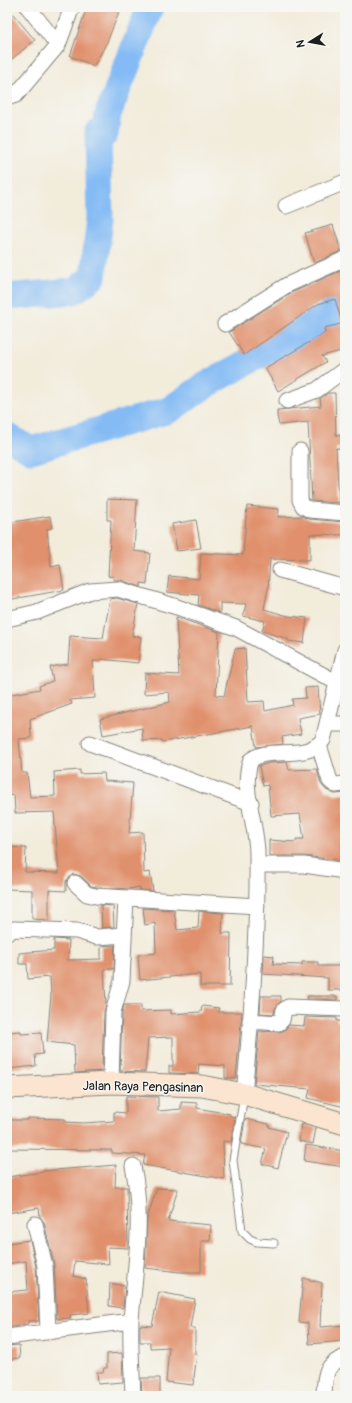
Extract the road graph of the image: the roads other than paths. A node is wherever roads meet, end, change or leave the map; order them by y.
1 (28, 7) edge
2 (72, 7) edge
3 (58, 45) junction
4 (7, 98) edge
5 (345, 182) edge
6 (286, 206) dead end
7 (345, 259) edge
8 (225, 324) dead end
9 (345, 369) edge
10 (287, 401) dead end
11 (300, 451) dead end
12 (345, 513) edge
13 (280, 570) dead end
14 (345, 588) edge
15 (7, 619) edge
16 (345, 650) edge
17 (336, 682) junction
18 (328, 724) junction
19 (345, 724) edge
20 (90, 743) dead end
21 (319, 745) junction
22 (345, 784) edge
23 (251, 803) junction
24 (257, 865) junction
25 (345, 871) edge
26 (75, 883) dead end
27 (126, 898) junction
28 (257, 906) junction
29 (7, 933) edge
30 (124, 935) junction
31 (345, 1009) edge
32 (250, 1021) junction
33 (111, 1083) junction
34 (7, 1088) edge
35 (244, 1094) junction
36 (345, 1124) edge
37 (133, 1166) dead end
38 (35, 1224) dead end
39 (274, 1243) dead end
40 (131, 1322) junction
41 (48, 1330) junction
42 (7, 1336) edge
43 (345, 1357) edge
44 (133, 1396) edge
45 (324, 1396) edge

1 - 3 street
2 - 3 street
3 - 4 street
5 - 6 street
7 - 8 street
9 - 10 street
11 - 12 street
13 - 14 street
15 - 17 street
16 - 17 street
17 - 18 street
18 - 19 street
18 - 21 street
20 - 23 street
21 - 22 street
21 - 23 street
23 - 24 street
24 - 25 street
24 - 28 street
26 - 27 street
27 - 28 street
27 - 30 street
28 - 32 street
29 - 30 street
30 - 33 street
31 - 32 street
32 - 35 street
33 - 34 main road, Jalan Raya Pengasinan
33 - 35 main road, Jalan Raya Pengasinan
35 - 36 main road, Jalan Raya Pengasinan
35 - 39 lane
37 - 40 street
38 - 41 street
40 - 41 street
40 - 44 street
41 - 42 street
43 - 45 street

